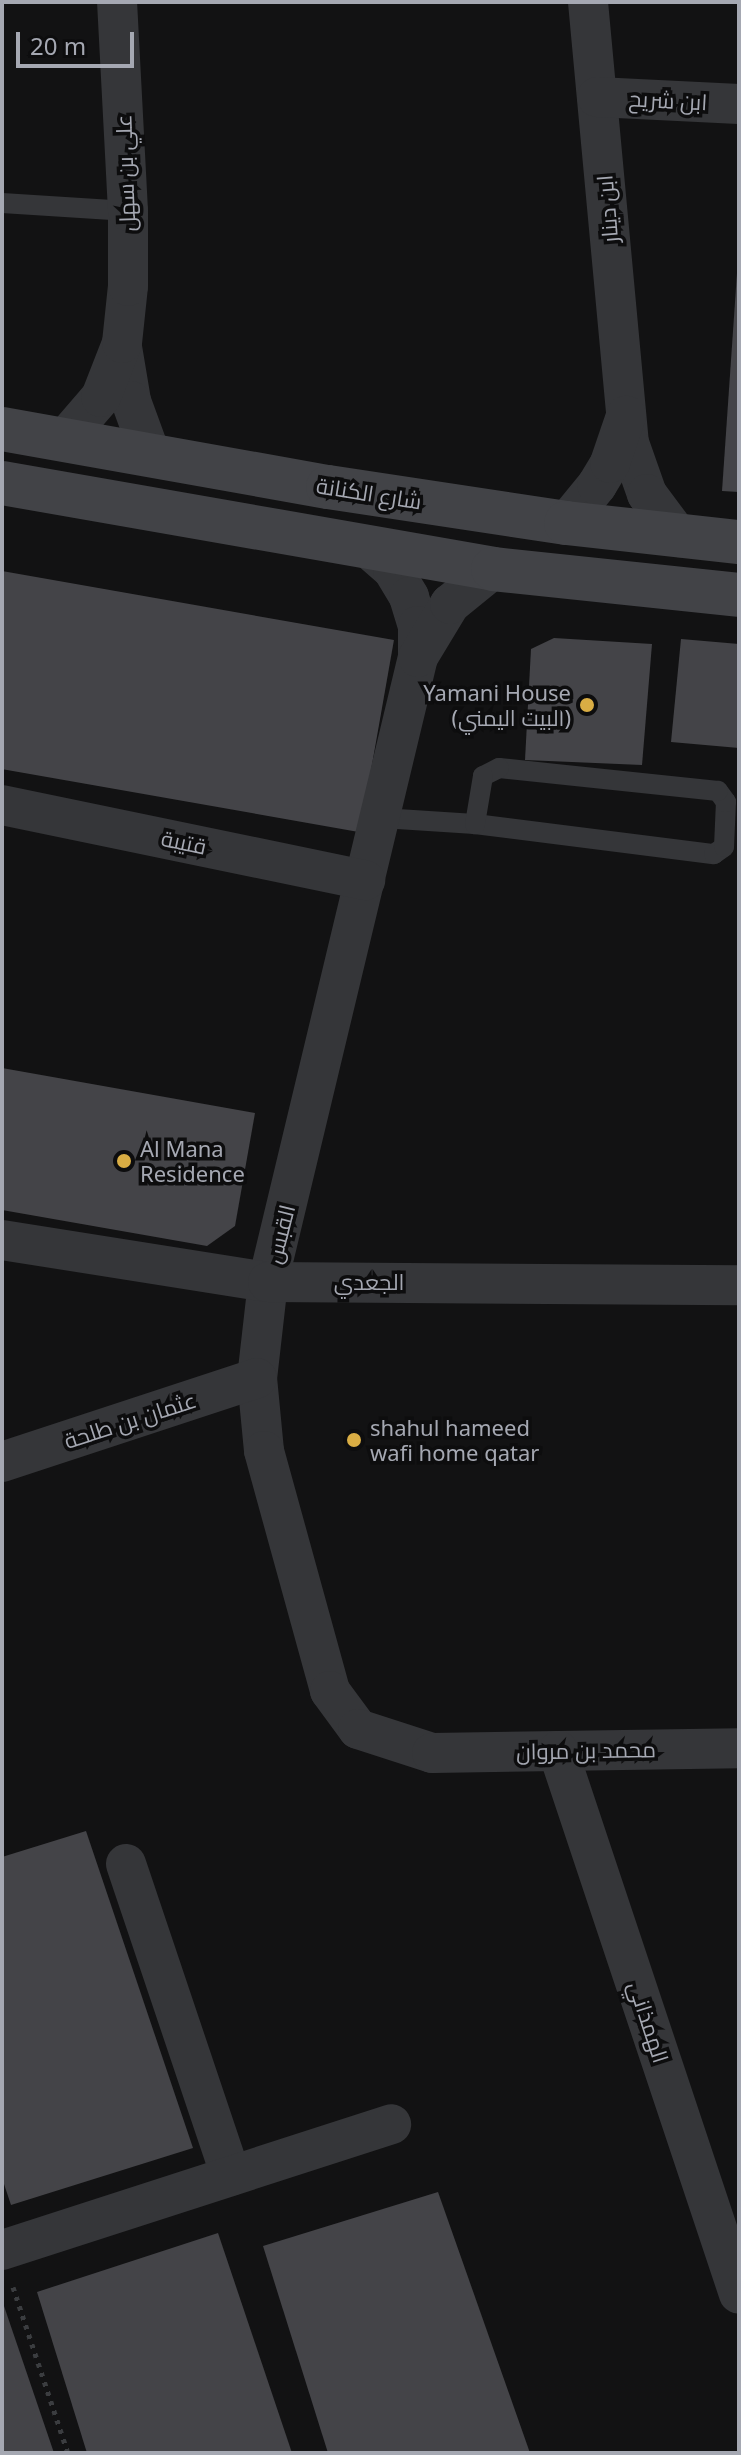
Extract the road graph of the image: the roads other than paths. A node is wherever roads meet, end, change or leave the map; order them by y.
1 (117, 2) edge
2 (588, 2) edge
3 (597, 97) junction
4 (739, 104) edge
5 (2, 203) edge
6 (128, 211) junction
7 (122, 343) junction
8 (626, 416) junction
9 (2, 429) edge
10 (63, 441) junction
11 (151, 456) junction
12 (2, 483) edge
13 (566, 523) junction
14 (679, 537) junction
15 (739, 542) edge
16 (368, 548) junction
17 (493, 569) junction
18 (739, 595) edge
19 (418, 657) junction
20 (2, 805) edge
21 (382, 818) junction
22 (475, 824) junction
23 (365, 880) junction
24 (2, 1240) edge
25 (268, 1282) junction
26 (739, 1285) edge
27 (257, 1378) junction
28 (2, 1462) edge
29 (739, 1748) edge
30 (558, 1751) junction
31 (432, 1753) joint
32 (126, 1864) dead end
33 (391, 2124) dead end
34 (231, 2176) junction
35 (7, 2266) edge
36 (739, 2294) edge

1 - 6 street, علي بن سهل
2 - 3 street, ابن دينار
3 - 4 street, ابن شريح
3 - 8 street, ابن دينار
5 - 6 lane
6 - 7 street, علي بن سهل
7 - 10 street, علي بن سهل
7 - 11 street, علي بن سهل
8 - 13 street, ابن دينار
8 - 14 street, ابن دينار
9 - 10 street, شارع الكنانة
10 - 11 street, شارع الكنانة
11 - 13 street, شارع الكنانة
12 - 16 street
13 - 14 street, شارع الكنانة
14 - 15 street, شارع الكنانة
16 - 17 street
16 - 19 street, القبس
17 - 18 street
17 - 19 street, القبس
19 - 21 street, القبس
20 - 23 street, قتيبة
21 - 22 lane
21 - 23 street, القبس
22 - 22 lane
23 - 25 street, القبس
24 - 25 street, الجعدي
25 - 26 street, الجعدي
25 - 27 street, القبس
27 - 28 street, عثمان بن طلحة
27 - 31 street, القبس
29 - 30 street, محمد بن مروان
30 - 31 street, محمد بن مروان
30 - 36 street, الهمذاني
32 - 34 street
33 - 34 street
34 - 35 street

